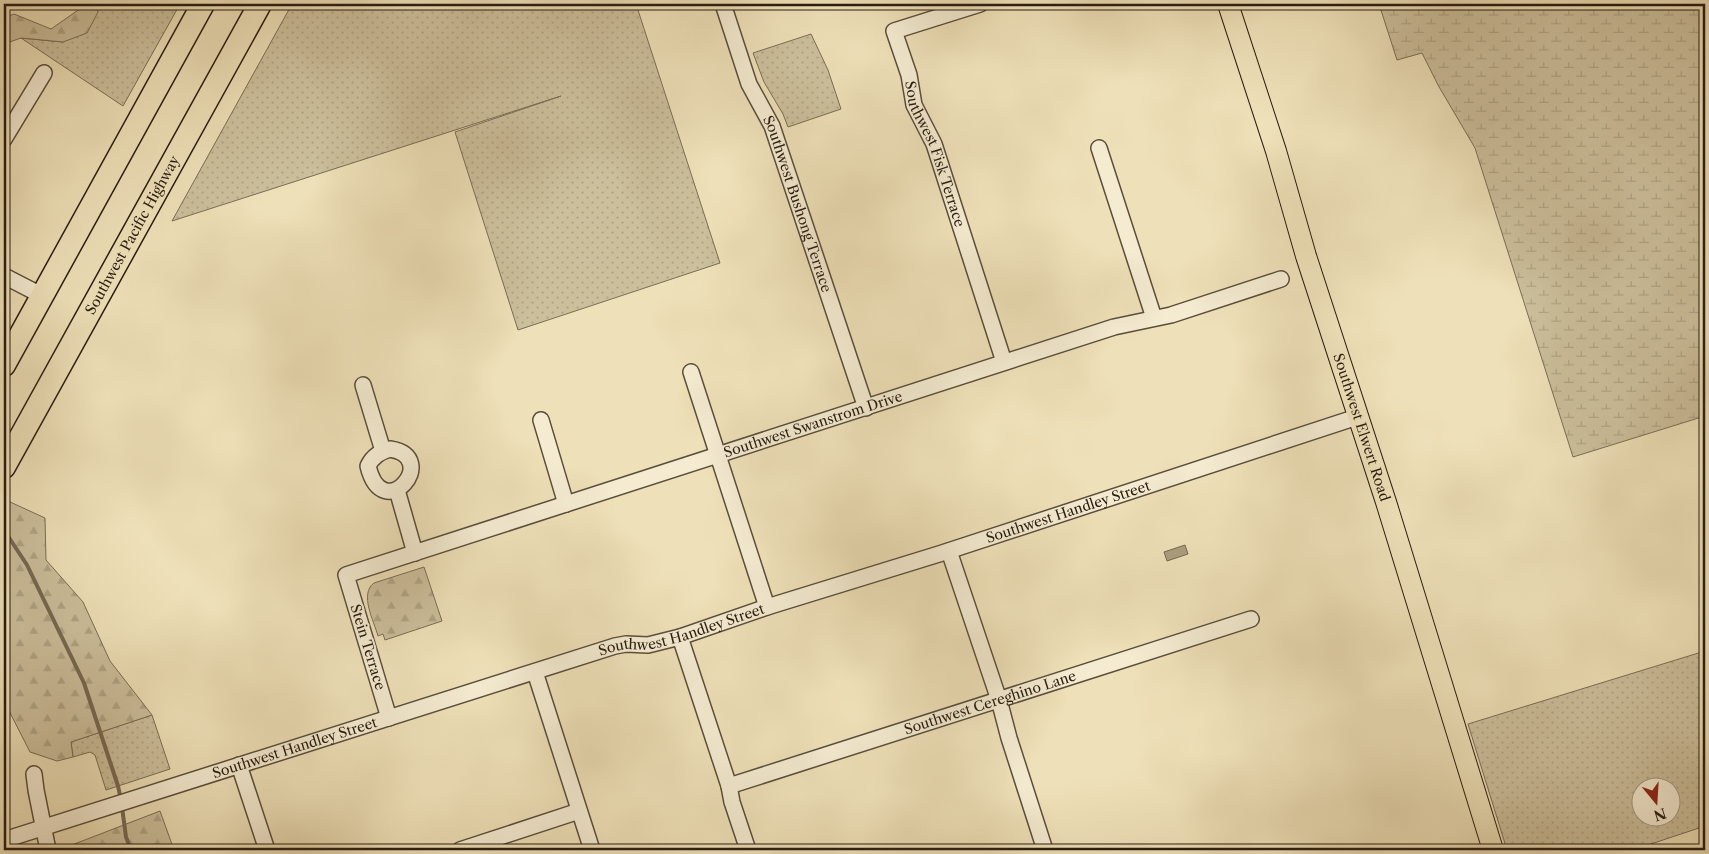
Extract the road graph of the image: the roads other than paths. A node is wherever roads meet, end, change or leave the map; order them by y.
1 (203, 4) edge
2 (260, 4) edge
3 (723, 4) edge
4 (980, 4) edge
5 (1228, 4) edge
6 (44, 73) dead end
7 (4, 138) edge
8 (1099, 148) dead end
9 (4, 276) edge
10 (1281, 279) dead end
11 (41, 295) junction
12 (1154, 318) junction
13 (1004, 362) junction
14 (4, 365) edge
15 (691, 372) dead end
16 (363, 385) dead end
17 (866, 408) junction
18 (1357, 417) junction
19 (541, 420) dead end
20 (383, 451) junction
21 (718, 456) junction
22 (4, 468) edge
23 (396, 490) junction
24 (566, 504) junction
25 (949, 551) junction
26 (415, 553) junction
27 (346, 575) joint
28 (767, 607) junction
29 (1251, 619) dead end
30 (680, 637) junction
31 (535, 672) junction
32 (999, 700) junction
33 (389, 718) junction
34 (239, 765) junction
35 (34, 774) dead end
36 (729, 786) junction
37 (579, 811) junction
38 (44, 827) junction
39 (4, 840) edge
40 (48, 850) edge
41 (267, 850) edge
42 (460, 850) edge
43 (592, 850) edge
44 (748, 850) edge
45 (1045, 850) edge
46 (1494, 850) edge

1 - 11 highway
2 - 22 highway, Southwest Pacific Highway
3 - 17 street, Southwest Bushong Terrace
4 - 13 street, Southwest Fisk Terrace
5 - 18 main road, Southwest Elwert Road
6 - 7 street
8 - 12 street
9 - 11 street
10 - 12 street, Southwest Swanstrom Drive
11 - 14 highway
12 - 13 street, Southwest Swanstrom Drive
13 - 17 street, Southwest Swanstrom Drive
15 - 21 street
16 - 20 street
17 - 21 street, Southwest Swanstrom Drive
18 - 25 street, Southwest Handley Street
18 - 46 main road, Southwest Elwert Road
19 - 24 street
20 - 23 street
20 - 23 street
21 - 24 street, Southwest Swanstrom Drive
21 - 28 street
23 - 26 street
24 - 26 street, Southwest Swanstrom Drive
25 - 28 street, Southwest Handley Street
25 - 32 street
26 - 27 street, Southwest Swanstrom Drive
27 - 33 street, Stein Terrace
28 - 30 street, Southwest Handley Street
29 - 32 street, Southwest Cereghino Lane
30 - 31 street, Southwest Handley Street
30 - 36 street
31 - 33 street, Southwest Handley Street
31 - 37 street
32 - 36 street, Southwest Cereghino Lane
32 - 45 street
33 - 34 street, Southwest Handley Street
34 - 38 street, Southwest Handley Street
34 - 41 street
35 - 38 street
36 - 44 street
37 - 42 street
37 - 43 street
38 - 39 street, Southwest Handley Street
38 - 40 street

